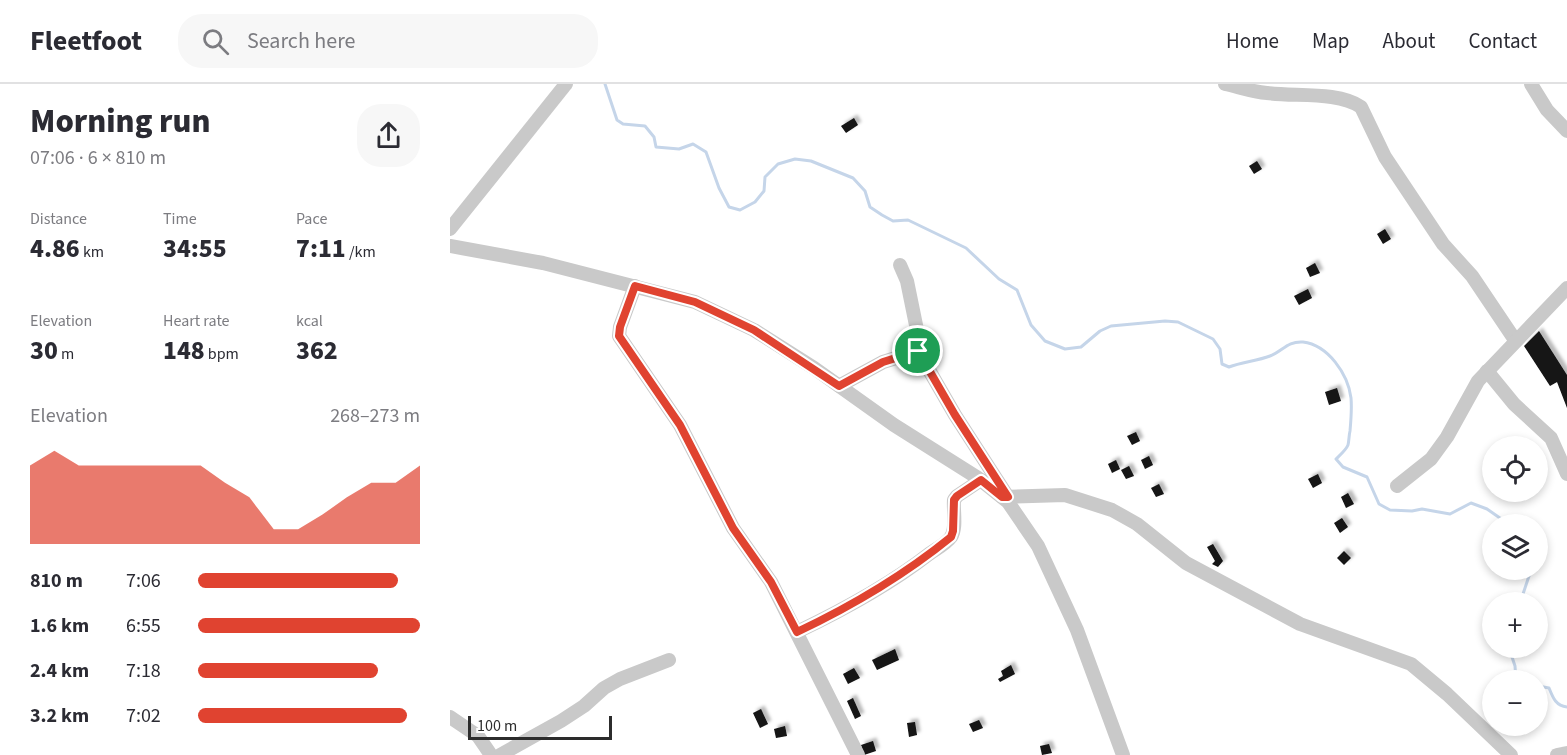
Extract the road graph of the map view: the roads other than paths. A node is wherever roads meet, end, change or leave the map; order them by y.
1 (566, 84) edge
2 (1225, 84) edge
3 (1531, 84) edge
4 (1567, 131) edge
5 (450, 229) edge
6 (450, 246) edge
7 (900, 265) dead end
8 (635, 286) junction
9 (1567, 288) edge
10 (1515, 340) junction
11 (918, 351) junction
12 (1487, 371) junction
13 (839, 386) junction
14 (1567, 474) edge
15 (981, 480) junction
16 (1397, 486) dead end
17 (1005, 497) junction
18 (797, 632) junction
19 (669, 660) dead end
20 (450, 717) edge
21 (1567, 753) edge
22 (491, 755) edge
23 (500, 755) edge
24 (858, 755) edge
25 (1123, 755) edge
26 (1511, 755) edge
27 (1557, 755) edge

1 - 5 street
2 - 10 street
3 - 4 street
6 - 8 street
7 - 11 street
8 - 13 street
8 - 18 street
9 - 10 street
10 - 12 street
11 - 13 street
11 - 17 street
12 - 14 street
12 - 16 street
13 - 15 street
15 - 17 street
15 - 18 street
17 - 25 street
17 - 26 street
18 - 24 street
19 - 23 street
20 - 22 street
21 - 27 street

